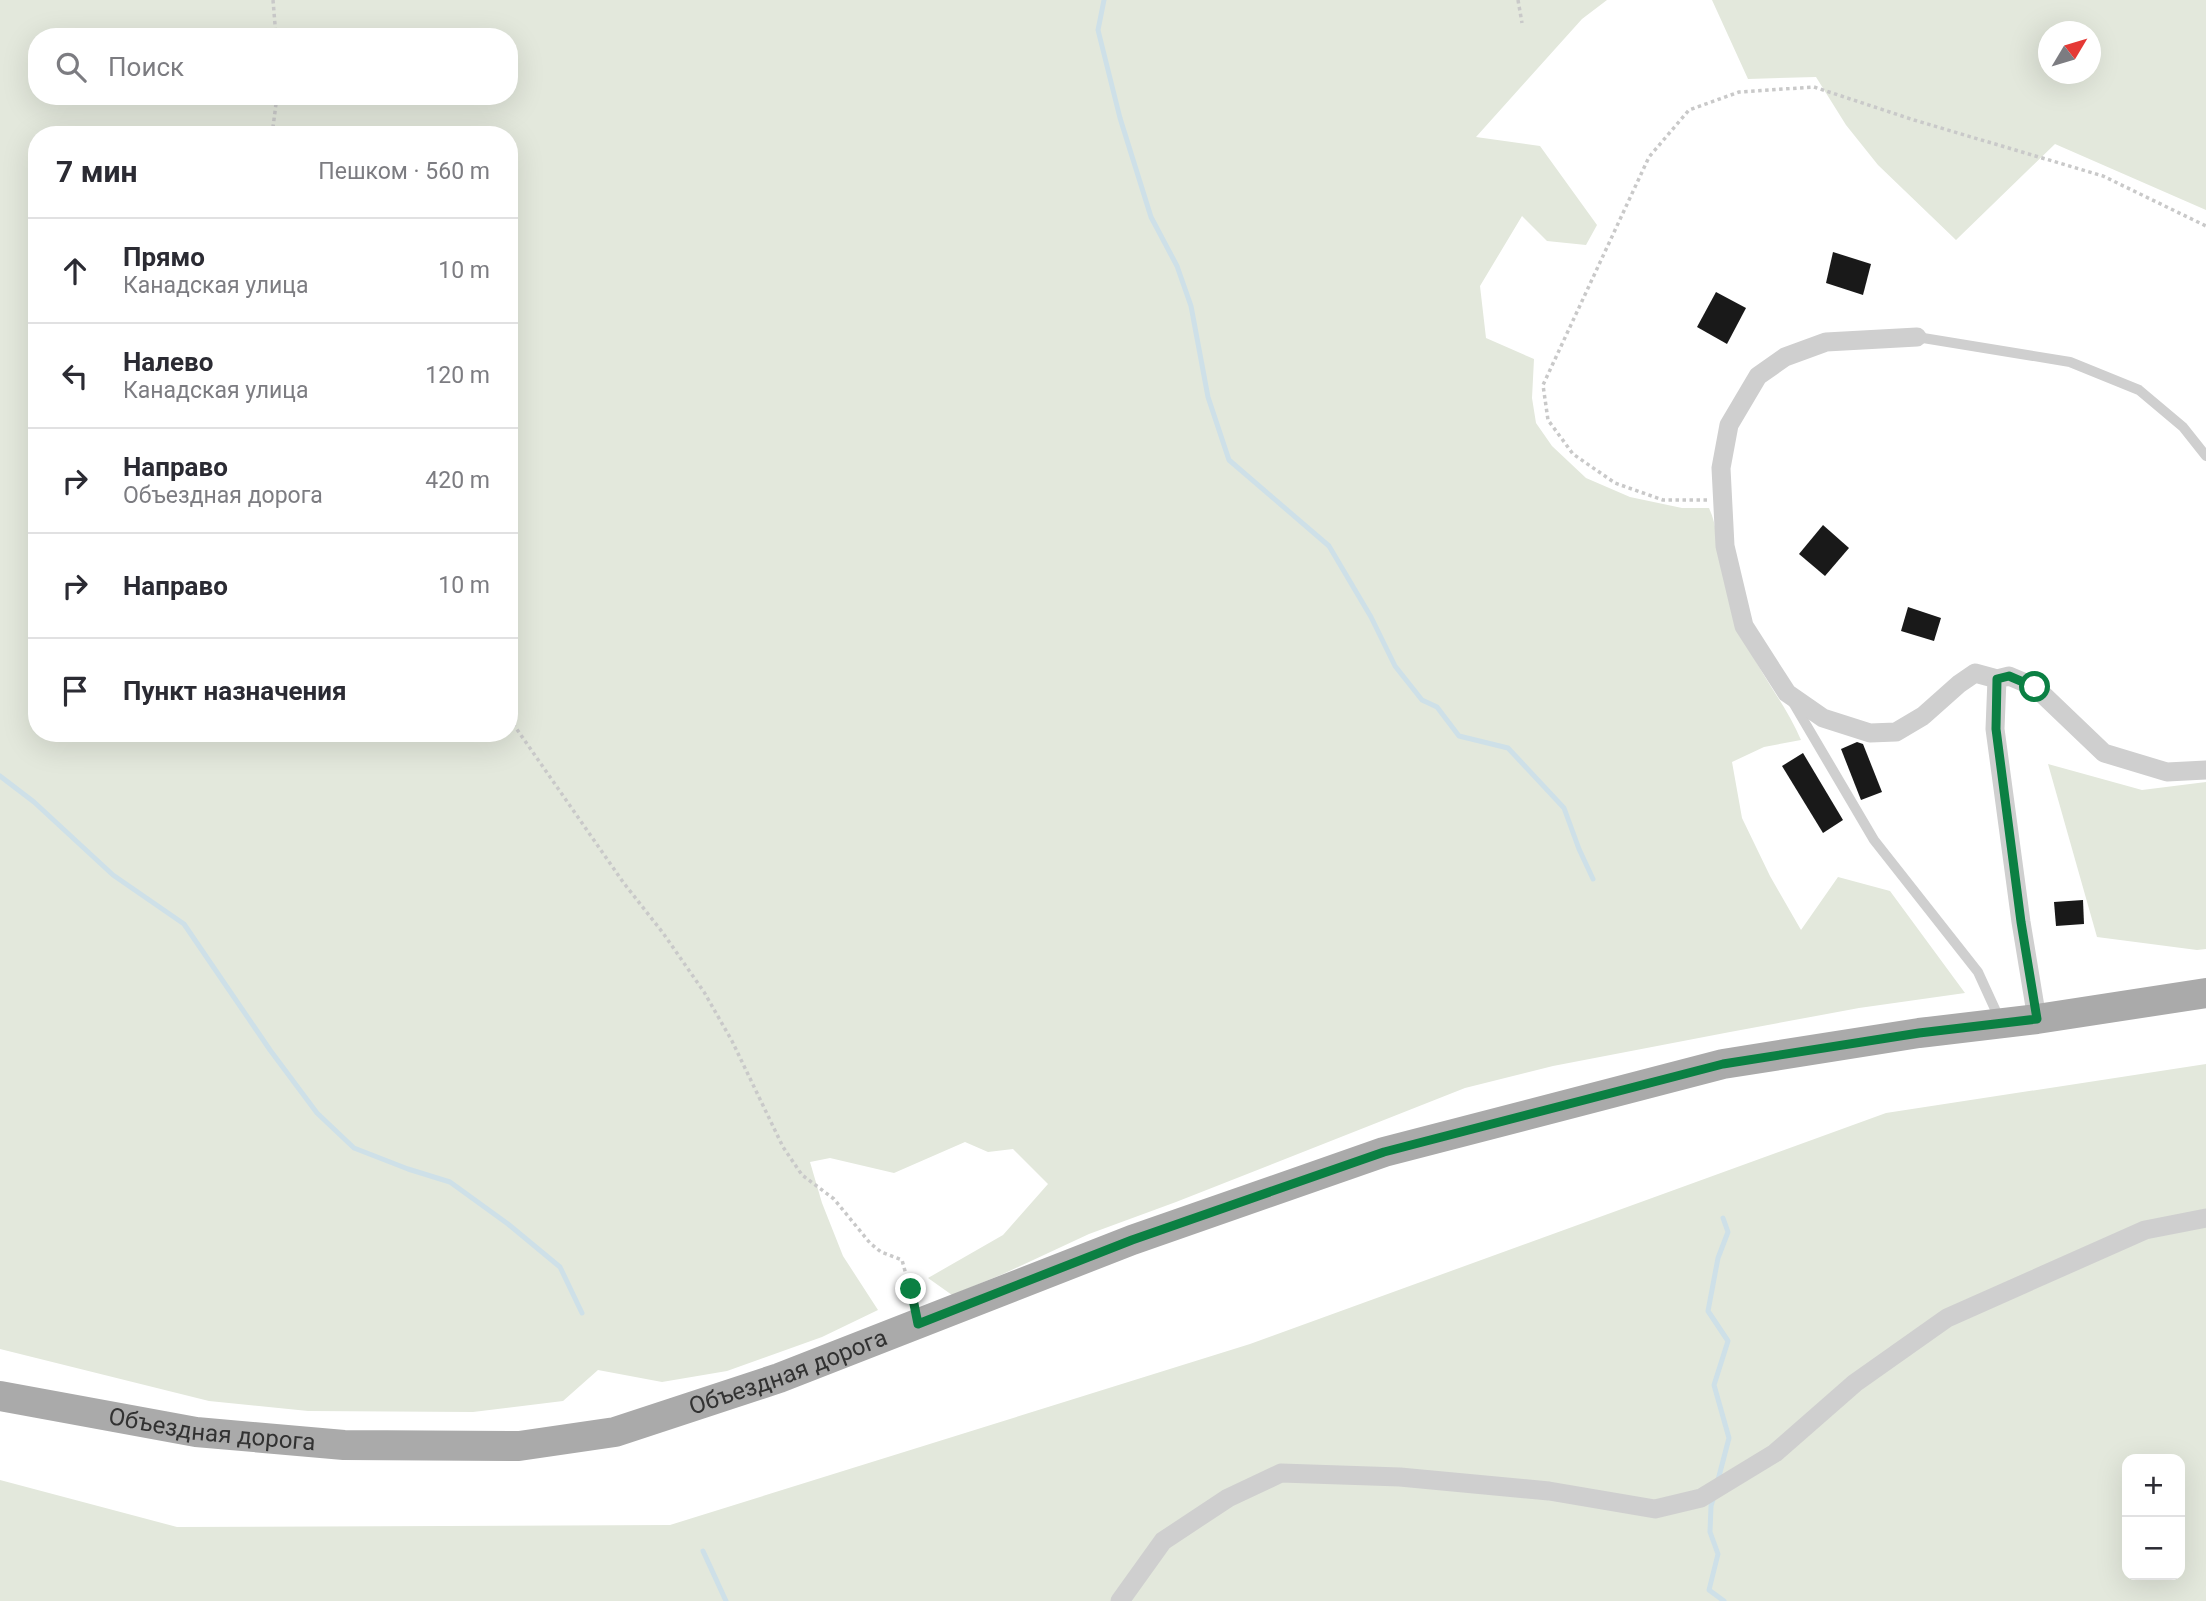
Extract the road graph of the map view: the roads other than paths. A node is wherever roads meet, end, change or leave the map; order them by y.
1 (1917, 337) joint
2 (2206, 456) edge
3 (1997, 679) junction
4 (1787, 693) junction
5 (2206, 770) edge
6 (2206, 993) edge
7 (2037, 1019) junction
8 (2001, 1023) junction
9 (2206, 1217) edge
10 (0, 1396) edge
11 (1121, 1601) edge

1 - 2 lane
1 - 4 street
3 - 4 street
3 - 5 street
3 - 7 street
4 - 8 lane
6 - 7 main road, Объездная дорога
7 - 8 main road, Объездная дорога
8 - 10 main road, Объездная дорога
9 - 11 street

